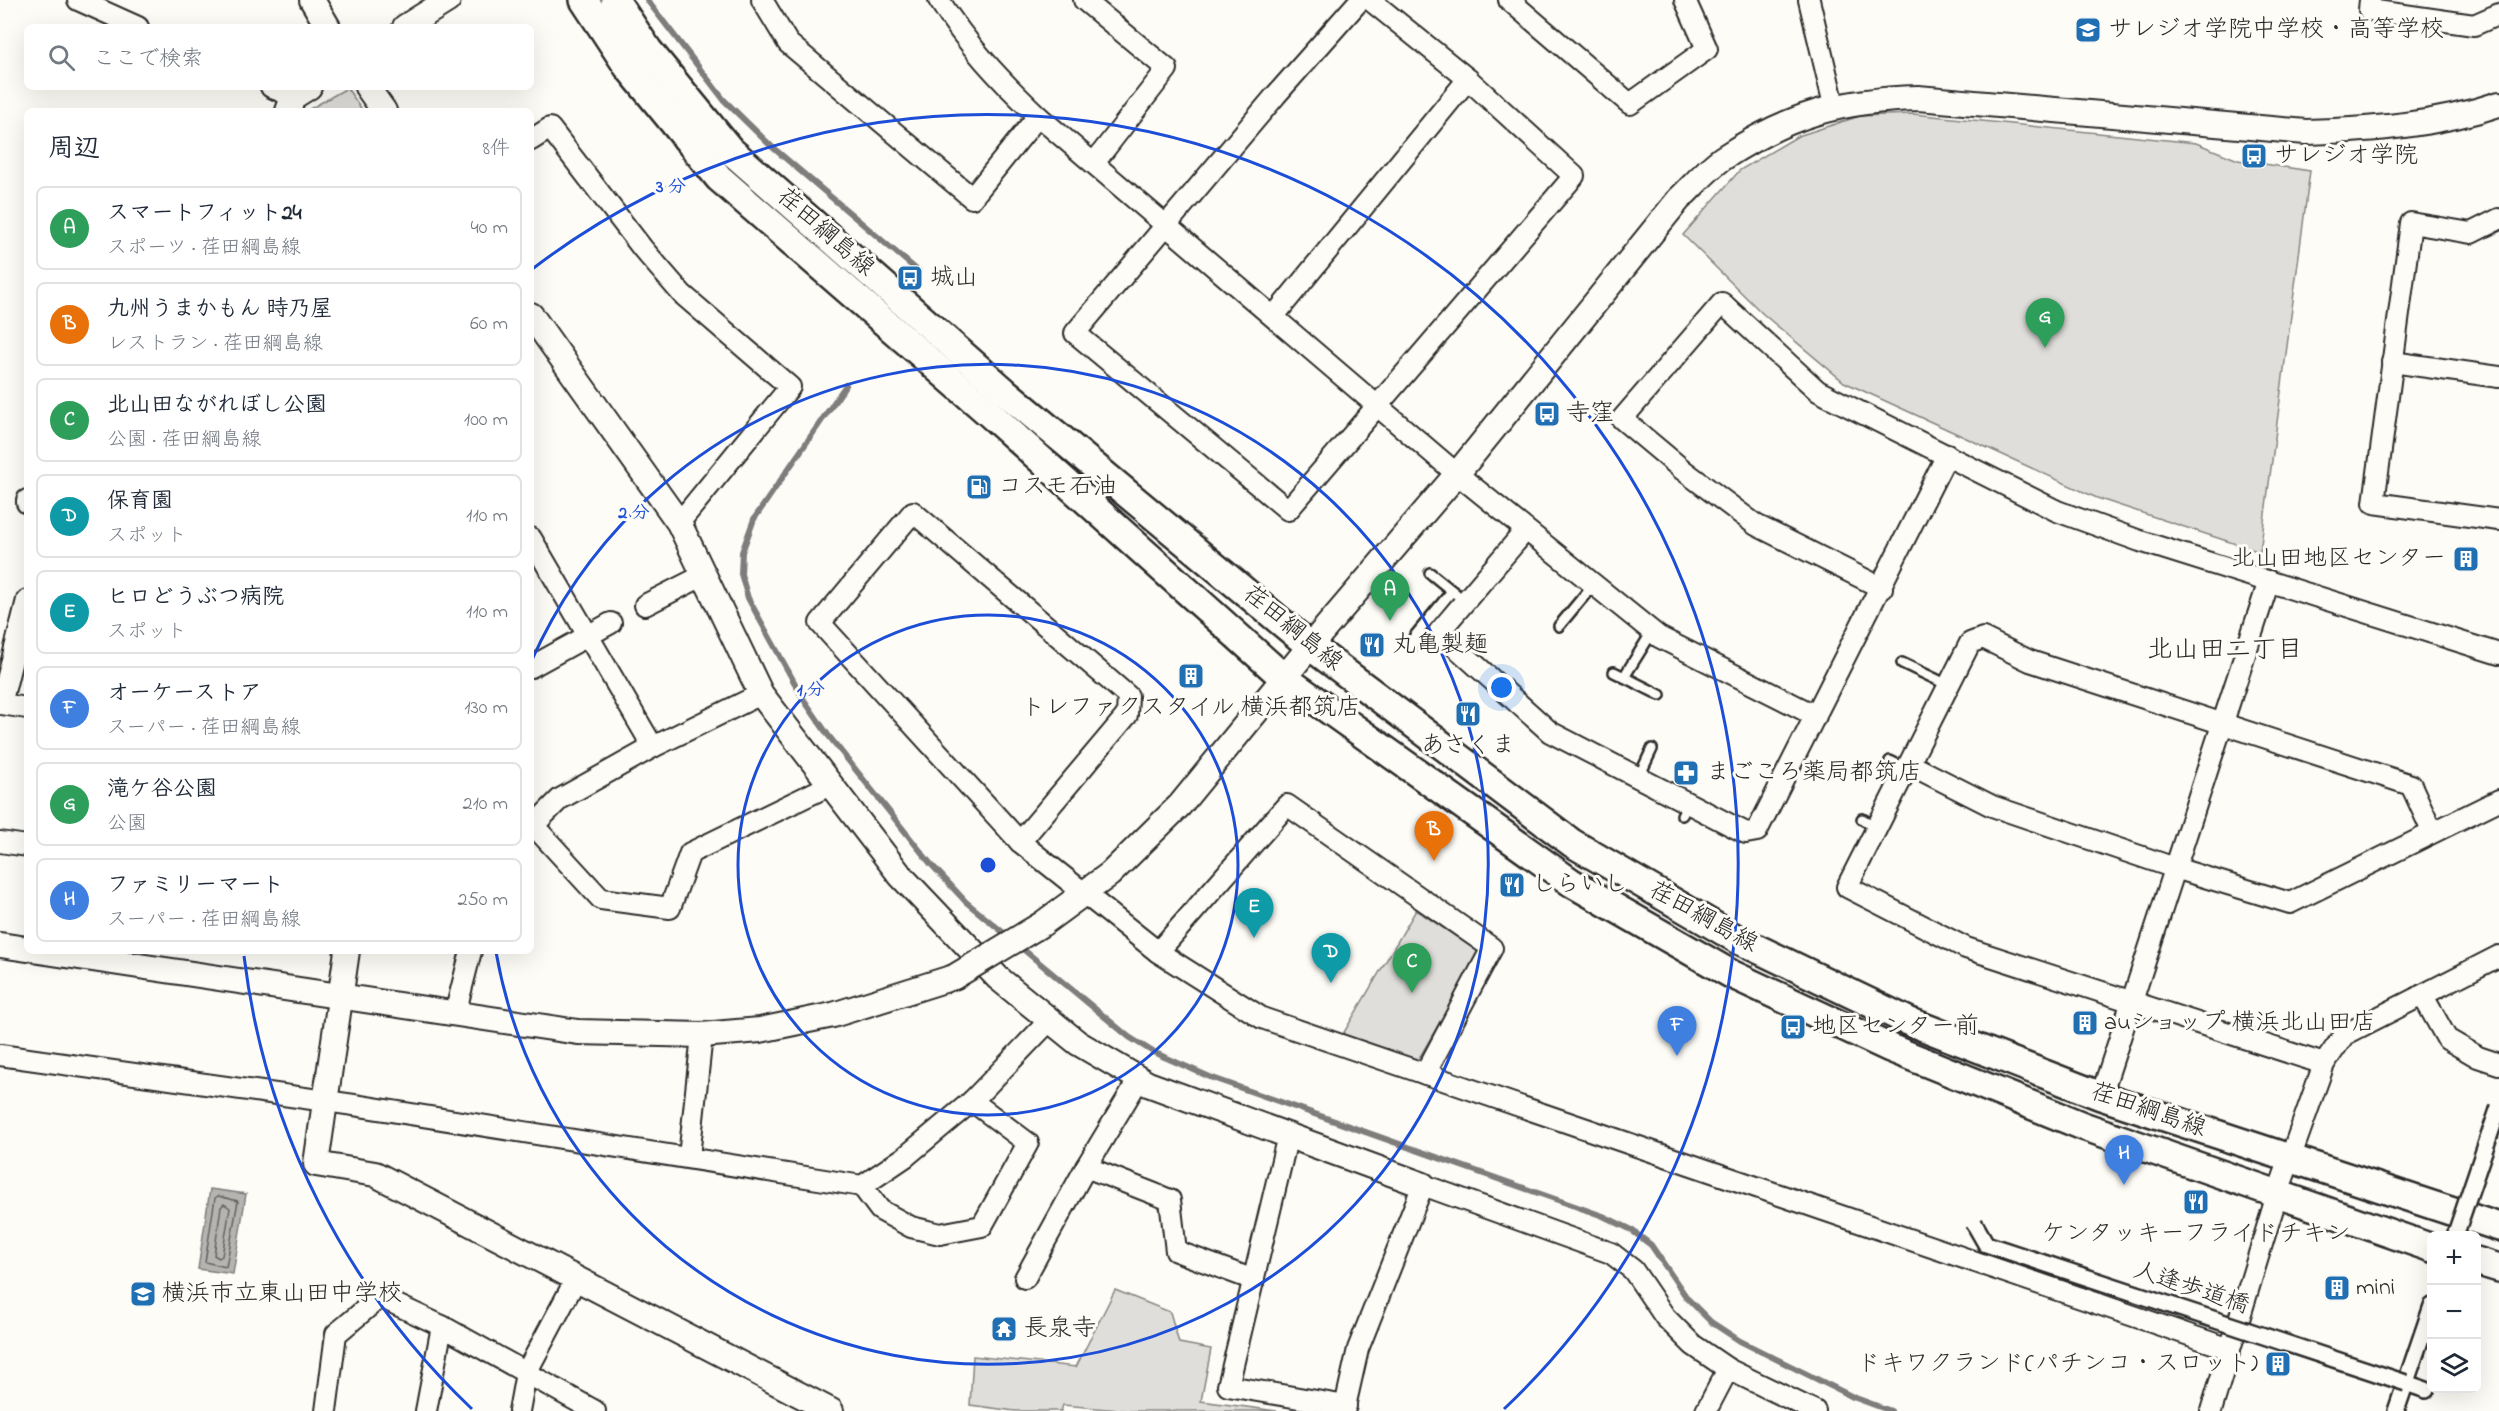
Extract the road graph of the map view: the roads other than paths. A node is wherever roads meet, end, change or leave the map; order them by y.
1 (78, 0) edge
2 (312, 0) edge
3 (448, 0) edge
4 (584, 0) edge
5 (615, 0) edge
6 (762, 0) edge
7 (939, 0) edge
8 (1084, 0) edge
9 (1360, 0) edge
10 (1370, 0) edge
11 (1509, 0) edge
12 (1685, 0) edge
13 (1809, 0) edge
14 (2370, 0) edge
15 (2499, 14) edge
16 (131, 24) edge
17 (326, 24) edge
18 (410, 24) edge
19 (1468, 79) junction
20 (278, 90) edge
21 (369, 90) edge
22 (297, 98) edge
23 (2499, 104) edge
24 (1834, 105) junction
25 (382, 108) edge
26 (1038, 116) junction
27 (534, 138) edge
28 (1094, 163) junction
29 (2499, 219) edge
30 (1167, 225) junction
31 (1274, 316) junction
32 (534, 319) edge
33 (2392, 362) junction
34 (2499, 377) edge
35 (1380, 405) junction
36 (1947, 455) junction
37 (1457, 474) junction
38 (2499, 520) edge
39 (679, 524) junction
40 (1525, 531) junction
41 (534, 543) edge
42 (1430, 573) dead end
43 (704, 575) junction
44 (2269, 581) junction
45 (1593, 585) junction
46 (1882, 588) junction
47 (1459, 596) junction
48 (645, 605) dead end
49 (24, 612) edge
50 (611, 623) dead end
51 (1559, 626) dead end
52 (1652, 632) junction
53 (588, 636) junction
54 (1310, 645) junction
55 (1411, 648) dead end
56 (2499, 654) edge
57 (1902, 663) dead end
58 (534, 665) edge
59 (1614, 672) dead end
60 (1624, 677) junction
61 (1284, 678) junction
62 (1948, 685) junction
63 (761, 694) junction
64 (1660, 695) dead end
65 (24, 708) edge
66 (1816, 716) junction
67 (2222, 725) junction
68 (653, 747) junction
69 (1652, 749) dead end
70 (1902, 765) junction
71 (1638, 779) junction
72 (830, 785) junction
73 (2499, 800) edge
74 (534, 826) edge
75 (534, 828) edge
76 (2432, 831) junction
77 (0, 842) edge
78 (1020, 842) junction
79 (24, 846) edge
80 (2175, 868) junction
81 (1084, 893) junction
82 (0, 945) edge
83 (24, 949) edge
84 (1158, 952) junction
85 (58, 954) edge
86 (347, 954) edge
87 (470, 954) edge
88 (2499, 956) edge
89 (2423, 996) junction
90 (340, 998) junction
91 (2132, 1004) junction
92 (455, 1014) junction
93 (1050, 1020) junction
94 (702, 1035) junction
95 (0, 1054) edge
96 (2324, 1064) junction
97 (2499, 1064) edge
98 (1425, 1074) junction
99 (1139, 1079) junction
100 (2101, 1096) junction
101 (325, 1101) junction
102 (972, 1101) junction
103 (2499, 1107) edge
104 (1288, 1135) junction
105 (689, 1157) junction
106 (2290, 1159) junction
107 (1086, 1167) junction
108 (1423, 1185) junction
109 (862, 1186) junction
110 (2277, 1195) junction
111 (1974, 1223) dead end
112 (2499, 1227) edge
113 (2457, 1231) edge
114 (2427, 1246) edge
115 (2481, 1263) edge
116 (2499, 1268) edge
117 (1025, 1278) dead end
118 (576, 1280) junction
119 (1254, 1280) junction
120 (2427, 1321) edge
121 (442, 1326) junction
122 (2230, 1349) junction
123 (1728, 1369) junction
124 (526, 1373) junction
125 (2406, 1383) junction
126 (2426, 1390) dead end
127 (1345, 1408) edge
128 (326, 1411) edge
129 (426, 1411) edge
130 (519, 1411) edge
131 (595, 1411) edge
132 (831, 1411) edge
133 (1706, 1411) edge
134 (1815, 1411) edge
135 (2211, 1411) edge
136 (2396, 1411) edge

1 - 16 street
2 - 17 street
3 - 18 street
4 - 61 main road, 荏田綱島線
5 - 54 main road, 荏田綱島線
6 - 26 street
7 - 26 street
8 - 28 street
9 - 30 street
10 - 19 street
11 - 12 street
13 - 24 street
14 - 15 street
19 - 31 street
19 - 35 street
20 - 22 street
21 - 25 street
23 - 24 street
24 - 37 street
26 - 28 street
27 - 39 street
28 - 30 street
29 - 33 street
30 - 31 street
30 - 35 street
31 - 35 street
32 - 39 street
33 - 34 street
33 - 38 street
35 - 37 street
36 - 44 street
36 - 46 street
36 - 46 street
37 - 40 street
37 - 54 street
39 - 43 street
40 - 45 street
40 - 47 street
41 - 53 street
42 - 47 lane
43 - 48 street
43 - 63 street
44 - 56 street
44 - 67 street
45 - 51 lane
45 - 52 street
46 - 66 street
47 - 55 lane
47 - 71 street
49 - 65 street
50 - 53 street
52 - 60 lane
52 - 66 street
53 - 58 street
53 - 68 street
54 - 61 street
54 - 100 main road, 荏田綱島線
57 - 62 lane
59 - 60 lane
60 - 64 lane
61 - 81 street
61 - 110 main road, 荏田綱島線
62 - 67 street
62 - 70 street
63 - 68 street
63 - 72 street
66 - 71 street
67 - 76 street
67 - 80 street
68 - 74 street
69 - 71 lane
70 - 80 street
70 - 91 street
72 - 75 street
72 - 93 street
73 - 76 street
76 - 80 street
77 - 79 street
78 - 78 street
78 - 81 street
80 - 91 street
81 - 84 street
81 - 94 street, bridge
82 - 83 street
84 - 98 street
84 - 98 street
85 - 90 street
86 - 90 street
87 - 92 street
88 - 89 street
89 - 96 street
89 - 97 street
90 - 92 street
90 - 101 street
91 - 96 street
91 - 100 street
92 - 94 street
93 - 99 street
93 - 102 street
94 - 105 street
95 - 101 street
96 - 106 street
98 - 122 street
99 - 104 street
99 - 107 street
100 - 106 main road, 荏田綱島線
101 - 105 street
101 - 118 street
102 - 109 street
102 - 109 street
103 - 113 street, bridge
104 - 108 street
104 - 119 street
105 - 109 street
106 - 110 street
106 - 112 main road, 荏田綱島線
107 - 117 street
107 - 119 street
108 - 123 street
108 - 127 street
110 - 114 main road, 荏田綱島線
110 - 122 street
111 - 125 street, 人逢歩道橋, bridge
115 - 116 main road
118 - 124 street
118 - 132 street
119 - 127 street
120 - 125 street
121 - 124 street
121 - 128 street
121 - 129 street
122 - 135 street
123 - 133 street
123 - 134 street
124 - 130 street
124 - 131 street
125 - 126 street, 人逢歩道橋
125 - 136 street

